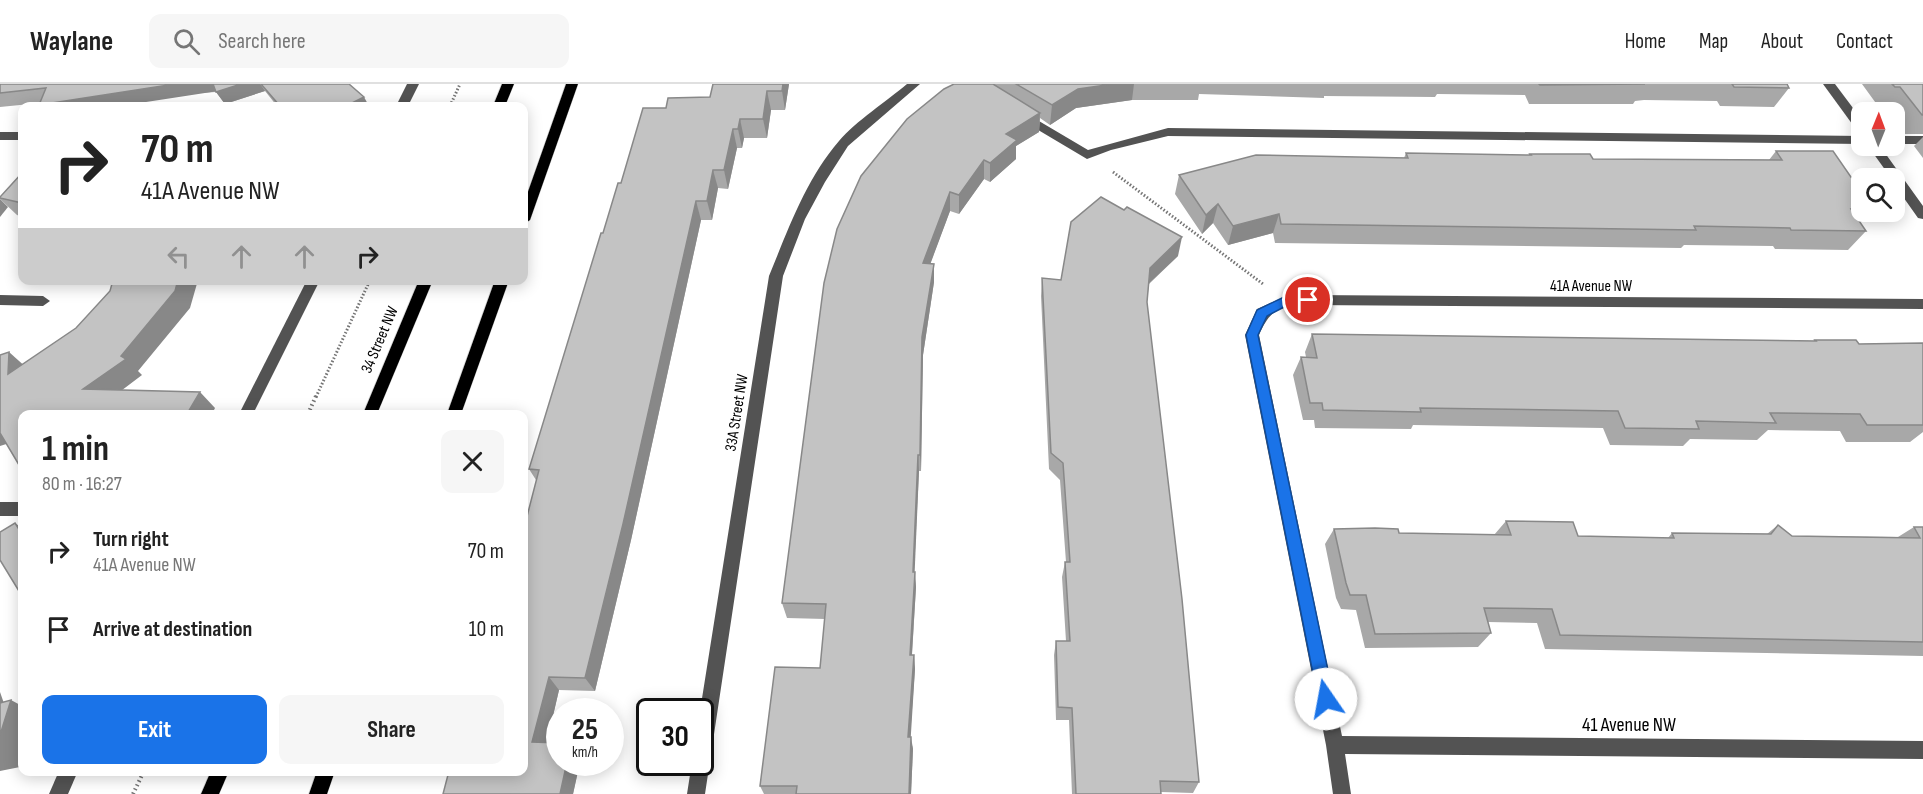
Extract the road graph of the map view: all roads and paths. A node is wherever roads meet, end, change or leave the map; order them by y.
1 (414, 84) edge
2 (460, 84) edge
3 (508, 84) edge
4 (572, 84) edge
5 (914, 84) edge
6 (1829, 84) edge
7 (404, 102) edge
8 (452, 102) edge
9 (501, 102) edge
10 (1010, 108) edge
11 (1851, 114) edge
12 (0, 136) edge
13 (18, 136) edge
14 (1851, 140) edge
15 (1905, 140) edge
16 (1923, 140) edge
17 (1087, 155) junction
18 (1881, 156) edge
19 (528, 209) edge
20 (1923, 215) edge
21 (311, 285) edge
22 (367, 285) edge
23 (424, 285) edge
24 (500, 285) edge
25 (0, 300) edge
26 (43, 301) dead end
27 (1284, 302) junction
28 (1923, 304) edge
29 (248, 410) edge
30 (310, 410) edge
31 (372, 410) edge
32 (455, 410) edge
33 (0, 509) edge
34 (18, 509) edge
35 (1335, 745) junction
36 (1923, 750) edge
37 (67, 776) edge
38 (142, 776) edge
39 (218, 776) edge
40 (324, 776) edge
41 (58, 794) edge
42 (133, 794) edge
43 (210, 794) edge
44 (318, 794) edge
45 (696, 794) edge
46 (1342, 794) edge

1 - 7 street
2 - 8 path
3 - 9 main road
4 - 19 main road
5 - 45 street, 33A Street NW
6 - 11 street
10 - 17 street
12 - 13 street
14 - 17 street
15 - 16 street
17 - 27 path
18 - 20 street
21 - 29 street
22 - 30 path
23 - 31 main road, 34 Street NW
24 - 32 main road
25 - 26 street
27 - 28 street, 41A Avenue NW
27 - 35 street, 41A Avenue NW
33 - 34 street
35 - 36 street, 41 Avenue NW
35 - 46 street
37 - 41 street
38 - 42 path
39 - 43 main road
40 - 44 main road

